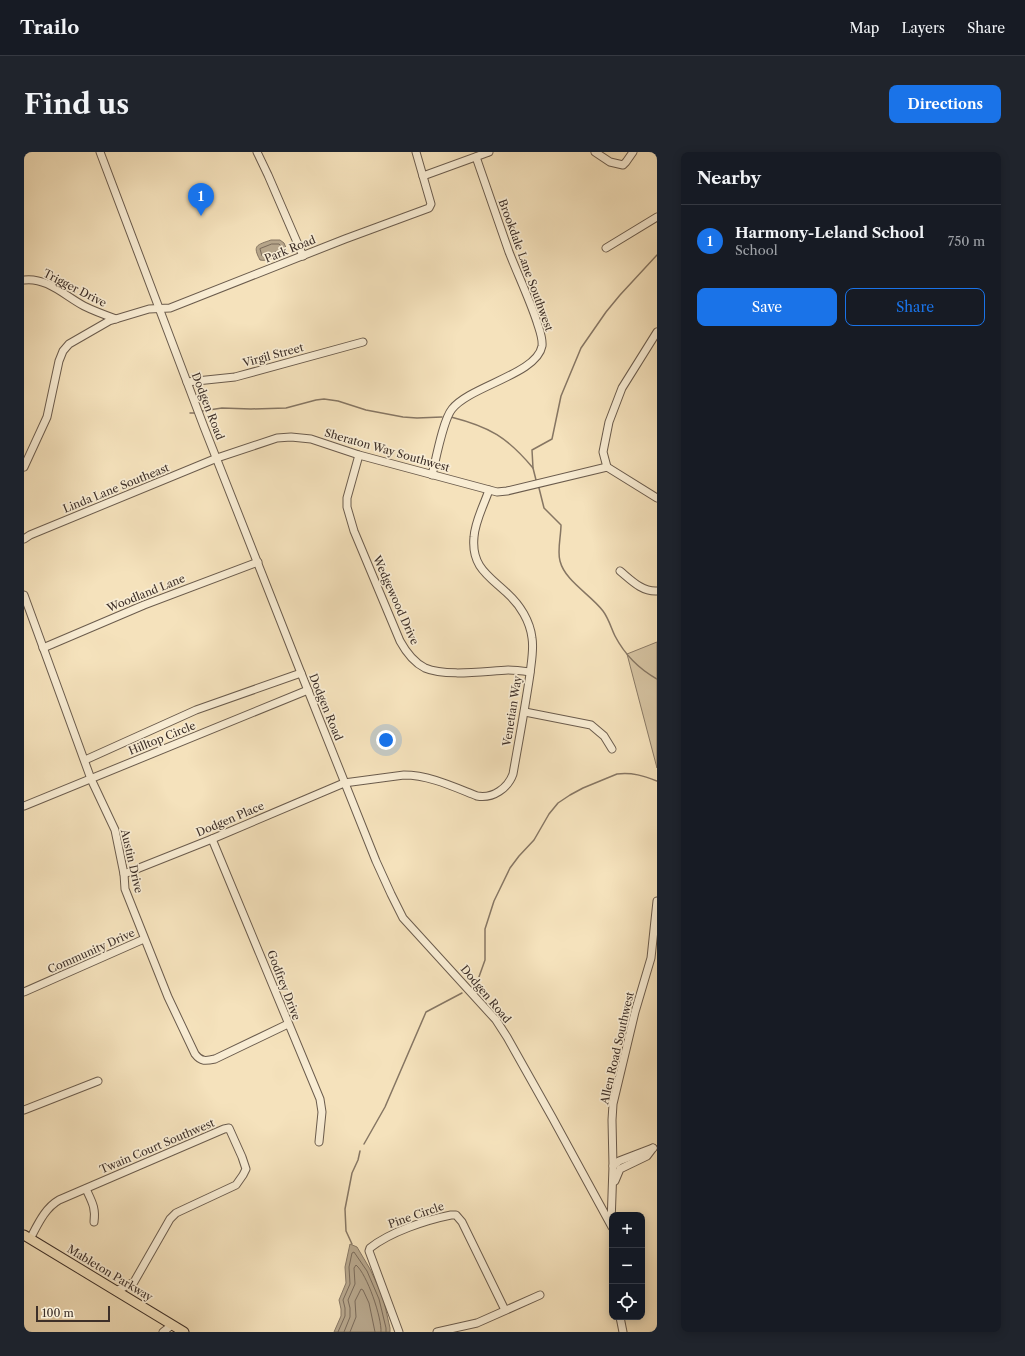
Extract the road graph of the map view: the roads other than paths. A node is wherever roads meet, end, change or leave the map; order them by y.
1 (100, 152) edge
2 (257, 152) edge
3 (416, 152) edge
4 (489, 152) edge
5 (595, 152) edge
6 (633, 152) edge
7 (476, 157) junction
8 (423, 176) junction
9 (657, 217) edge
10 (606, 248) dead end
11 (303, 256) junction
12 (24, 280) edge
13 (159, 309) junction
14 (116, 319) junction
15 (657, 332) edge
16 (363, 342) dead end
17 (187, 382) junction
18 (359, 455) junction
19 (217, 458) junction
20 (24, 467) edge
21 (607, 467) junction
22 (432, 475) junction
23 (489, 490) junction
24 (657, 498) edge
25 (24, 540) edge
26 (258, 562) junction
27 (620, 571) dead end
28 (657, 591) edge
29 (24, 595) edge
30 (43, 648) junction
31 (530, 672) junction
32 (301, 673) junction
33 (308, 690) junction
34 (525, 712) junction
35 (612, 749) dead end
36 (85, 760) junction
37 (91, 779) junction
38 (344, 783) junction
39 (24, 806) edge
40 (212, 839) junction
41 (124, 874) junction
42 (657, 901) edge
43 (144, 939) junction
44 (654, 958) edge
45 (24, 992) edge
46 (288, 1024) junction
47 (98, 1081) dead end
48 (24, 1110) edge
49 (320, 1142) dead end
50 (655, 1148) edge
51 (616, 1167) junction
52 (86, 1189) junction
53 (612, 1212) edge
54 (609, 1221) edge
55 (94, 1222) dead end
56 (27, 1237) edge
57 (116, 1291) junction
58 (540, 1295) dead end
59 (505, 1310) junction
60 (621, 1320) edge
61 (172, 1325) junction
62 (163, 1332) edge
63 (184, 1332) edge
64 (400, 1332) edge
65 (437, 1332) edge
66 (623, 1332) edge

1 - 13 street, Dodgen Road
2 - 11 street
3 - 8 street
4 - 7 street
5 - 6 street
7 - 8 street
7 - 22 street, Brookdale Lane Southwest
8 - 11 street, Park Road
9 - 10 street
11 - 13 street, Park Road
12 - 14 street, Trigger Drive
13 - 14 street, Park Road
13 - 17 street, Dodgen Road
14 - 20 street, Park Road
15 - 21 street
16 - 17 street, Virgil Street
17 - 19 street, Dodgen Road
18 - 19 street, Sheraton Way Southwest
18 - 22 street, Sheraton Way Southwest
18 - 31 street, Wedgewood Drive
19 - 25 street, Linda Lane Southeast
19 - 26 street, Dodgen Road
21 - 23 street, Sheraton Way Southwest
21 - 24 street
22 - 23 street, Sheraton Way Southwest
23 - 31 street, Venetian Way
26 - 30 street, Woodland Lane
26 - 32 street, Dodgen Road
27 - 28 street
29 - 30 street, Austin Drive
30 - 36 street, Austin Drive
31 - 34 street, Venetian Way
32 - 33 street, Dodgen Road
32 - 36 street
33 - 37 street, Hilltop Circle
33 - 38 street, Dodgen Road
34 - 35 street
34 - 38 street, Venetian Way
36 - 37 street, Austin Drive
37 - 39 street, Hilltop Circle
37 - 41 street, Austin Drive
38 - 40 street, Dodgen Place
38 - 54 street, Dodgen Road
40 - 41 street, Dodgen Place
40 - 46 street, Godfrey Drive
41 - 43 street, Austin Drive
42 - 44 street, Allen Road Southwest
43 - 45 street, Community Drive
43 - 46 street, Austin Drive
44 - 51 street, Allen Road Southwest
46 - 49 street, Godfrey Drive
47 - 48 street
50 - 51 street
51 - 53 street, Allen Road Southwest
52 - 55 street
52 - 56 street, Twain Court Southwest
52 - 57 street, Twain Court Southwest
56 - 57 main road, Mableton Parkway
57 - 61 main road, Mableton Parkway
58 - 59 street
59 - 64 street, Pine Circle
59 - 65 street
60 - 66 street
61 - 62 street
61 - 63 main road, Mableton Parkway

